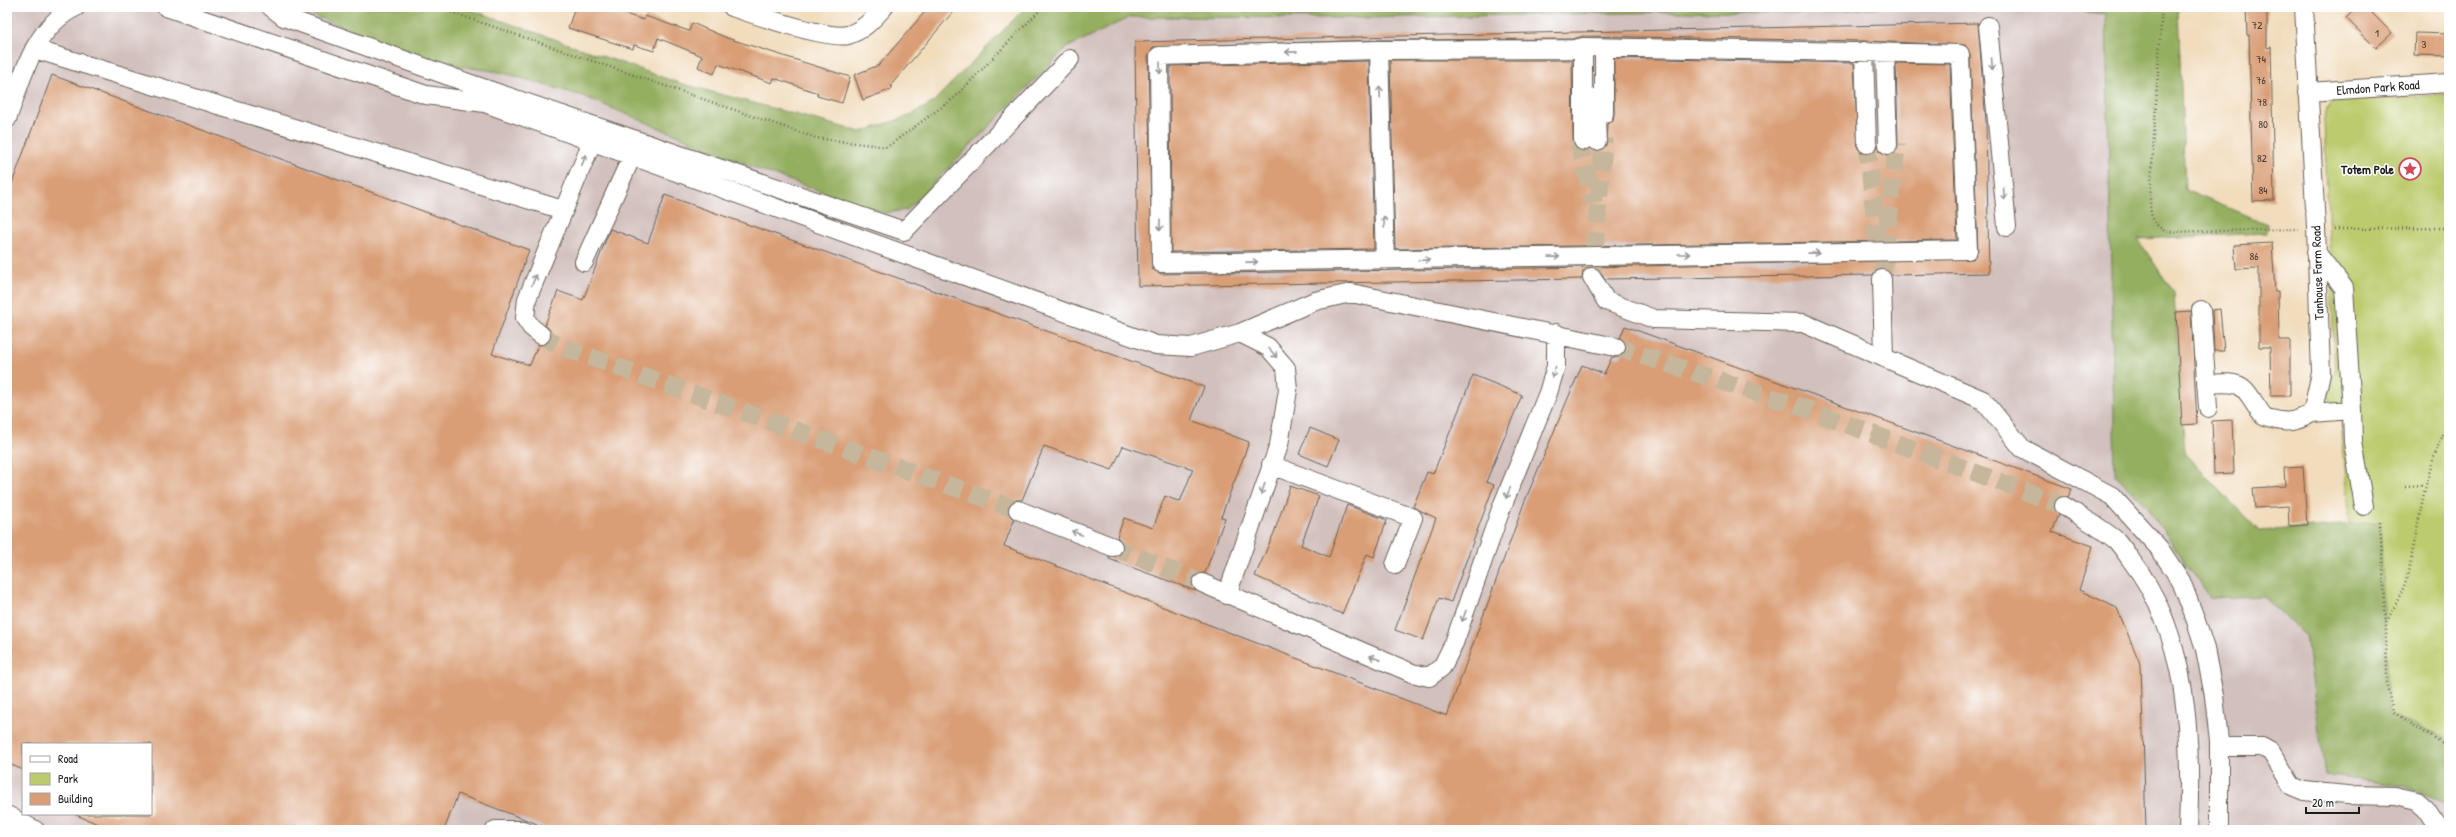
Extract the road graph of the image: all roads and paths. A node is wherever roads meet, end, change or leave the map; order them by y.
1 (76, 7) edge
2 (166, 7) edge
3 (271, 7) edge
4 (436, 7) edge
5 (732, 7) edge
6 (884, 7) edge
7 (1043, 7) edge
8 (2162, 7) edge
9 (2304, 7) edge
10 (1988, 26) dead end
11 (34, 49) junction
12 (1589, 49) junction
13 (1379, 50) junction
14 (1880, 52) junction
15 (1070, 59) dead end
16 (2449, 83) edge
17 (2308, 92) junction
18 (7, 119) edge
19 (592, 142) junction
20 (632, 156) junction
21 (563, 210) junction
22 (2007, 227) dead end
23 (2316, 227) junction
24 (2449, 228) edge
25 (2316, 252) junction
26 (1385, 261) junction
27 (584, 262) dead end
28 (1592, 277) tunnel mouth
29 (1882, 279) tunnel mouth
30 (2201, 310) dead end
31 (1240, 333) junction
32 (1556, 333) junction
33 (541, 335) tunnel mouth
34 (1616, 347) tunnel mouth
35 (1884, 358) junction
36 (2206, 384) junction
37 (2208, 408) dead end
38 (2352, 410) junction
39 (2312, 413) junction
40 (2449, 423) edge
41 (1271, 465) junction
42 (2425, 485) junction
43 (2405, 486) dead end
44 (2064, 506) tunnel mouth
45 (2364, 506) dead end
46 (1018, 510) tunnel mouth
47 (2380, 522) dead end
48 (1113, 547) tunnel mouth
49 (1395, 565) dead end
50 (1202, 583) tunnel mouth
51 (1227, 595) junction
52 (2386, 622) junction
53 (2219, 747) junction
54 (2449, 748) edge
55 (7, 815) edge
56 (35, 830) edge
57 (495, 830) edge
58 (523, 830) edge
59 (2188, 830) edge
60 (2219, 830) edge
61 (2440, 830) edge

1 - 11 street
2 - 19 street
3 - 15 street
4 - 7 path
5 - 6 street
8 - 23 path
9 - 17 street, Tanhouse Farm Road
10 -> 22 street
11 - 18 street
11 - 21 street
12 - 12 street
12 - 13 street
12 - 14 street
26 -> 13 street
13 -> 26 street
14 - 14 street
26 -> 14 street
16 - 17 street, Elmdon Park Road
17 - 23 street, Tanhouse Farm Road
19 - 20 street
21 -> 19 street
20 - 27 street
20 - 31 street
33 -> 21 street
23 - 24 path
23 - 25 street, Tanhouse Farm Road
25 - 38 street
25 - 39 street, Tanhouse Farm Road
28 - 35 street
29 - 35 street
30 - 36 street
31 - 32 street
31 -> 41 street
32 - 34 street
32 -> 51 street
35 - 53 street
36 - 37 street
36 - 39 street
38 - 39 street
38 - 45 street
40 - 42 path
41 - 49 street
41 -> 51 street
42 - 43 path
42 - 52 path
44 - 59 street
48 -> 46 street
47 - 52 path
50 - 51 street
52 - 54 path
53 - 60 street
53 - 61 street
55 - 56 street
57 - 58 street

